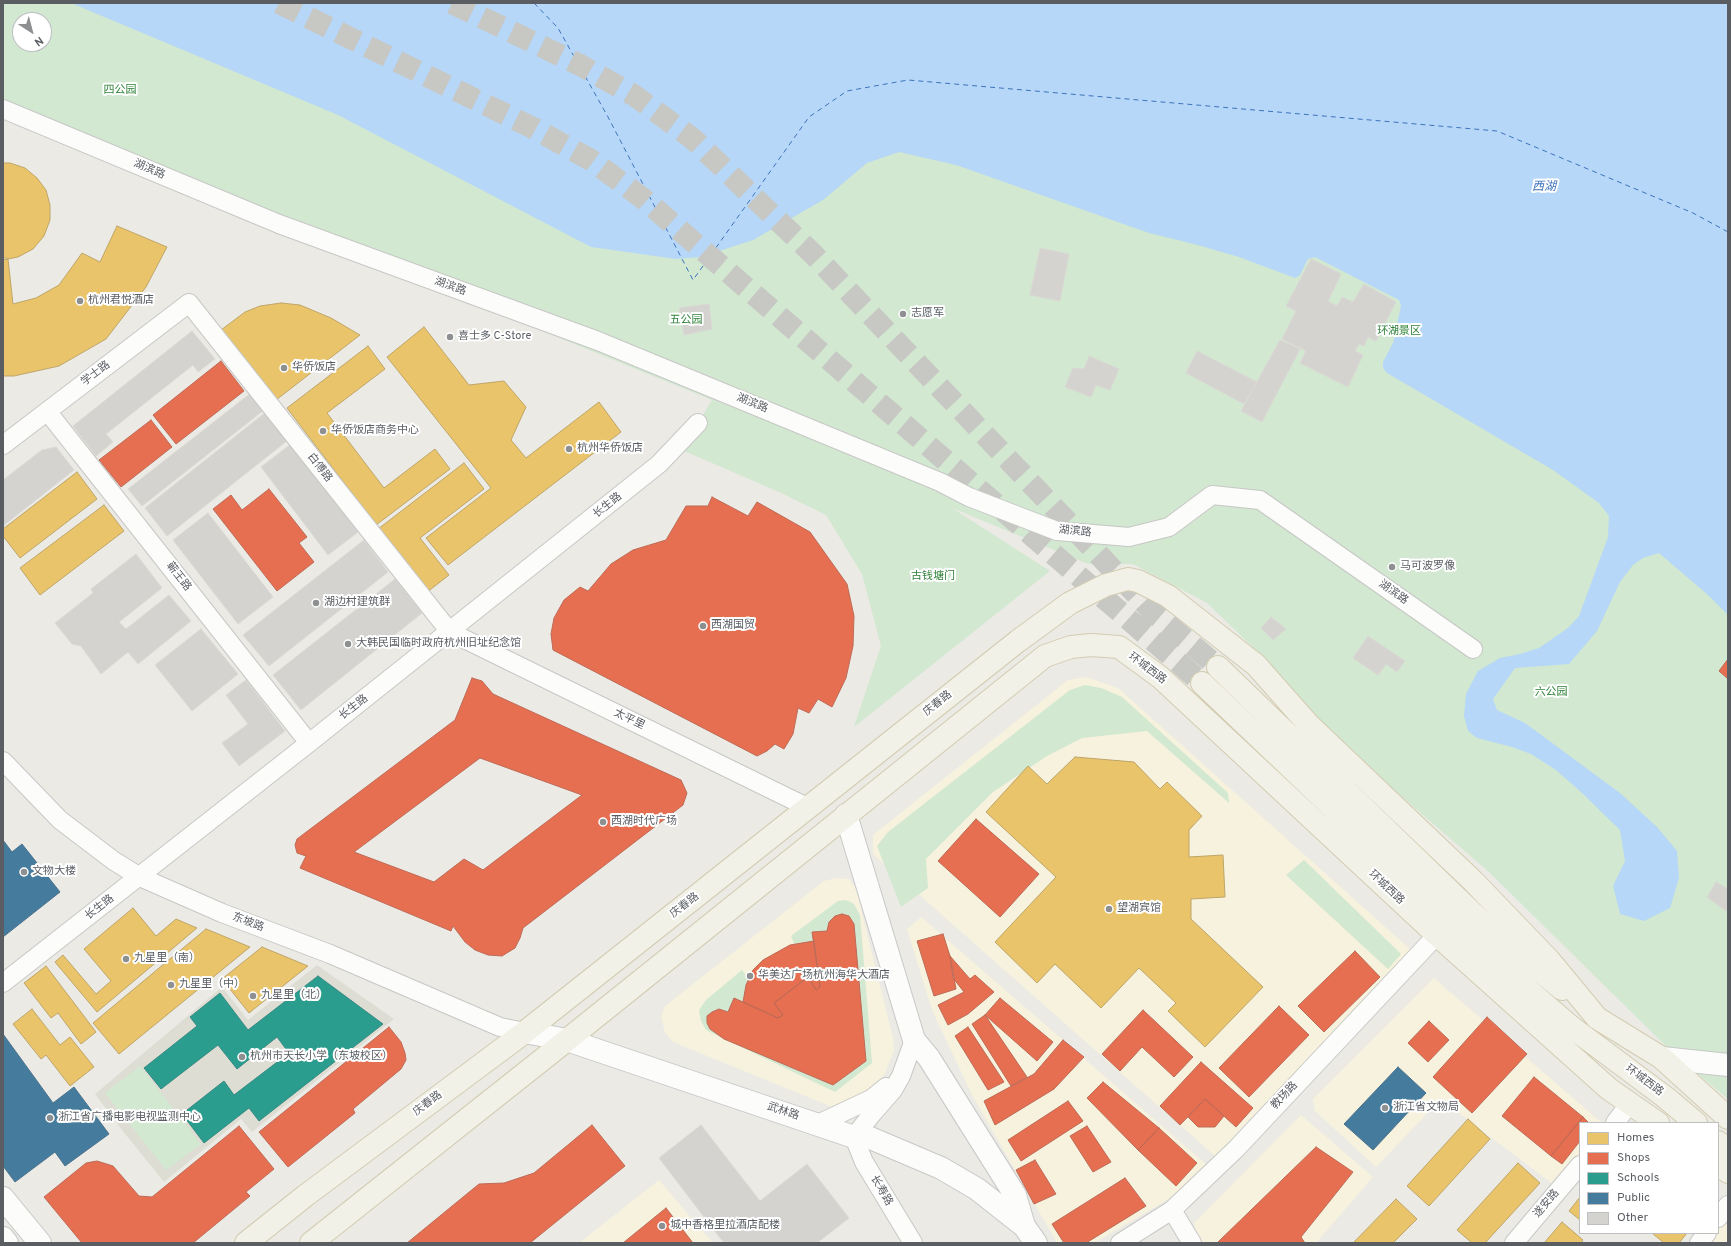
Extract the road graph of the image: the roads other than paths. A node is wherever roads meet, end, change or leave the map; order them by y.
1 (3, 109) edge
2 (189, 303) joint
3 (47, 410) junction
4 (698, 423) dead end
5 (3, 445) edge
6 (450, 632) junction
7 (1474, 649) dead end
8 (1218, 667) tunnel mouth
9 (1202, 683) tunnel mouth
10 (309, 743) junction
11 (3, 761) edge
12 (809, 808) junction
13 (846, 815) junction
14 (140, 877) junction
15 (1437, 935) junction
16 (3, 983) edge
17 (1597, 1018) junction
18 (525, 1032) junction
19 (567, 1040) junction
20 (914, 1040) junction
21 (1662, 1058) junction
22 (1728, 1065) edge
23 (901, 1076) junction
24 (1630, 1103) junction
25 (1728, 1118) edge
26 (1616, 1122) edge
27 (1657, 1122) edge
28 (1695, 1122) edge
29 (818, 1124) junction
30 (854, 1137) junction
31 (1719, 1143) edge
32 (1728, 1151) edge
33 (1579, 1166) edge
34 (1719, 1166) edge
35 (1728, 1172) edge
36 (3, 1198) edge
37 (1728, 1206) edge
38 (1172, 1210) junction
39 (1719, 1217) edge
40 (1030, 1234) edge
41 (1706, 1234) edge
42 (3, 1238) edge
43 (7, 1243) edge
44 (40, 1243) edge
45 (246, 1243) edge
46 (311, 1243) edge
47 (913, 1243) edge
48 (1120, 1243) edge
49 (1192, 1243) edge
50 (1514, 1243) edge
51 (1699, 1243) edge

1 - 7 street, 湖滨路
2 - 3 street, 学士路
2 - 6 street, 白傅路
3 - 5 street, 学士路
3 - 10 street, 蕲王路
4 - 6 street, 长生路
6 - 10 street, 长生路
6 - 12 street, 太平里
8 - 17 main road
9 - 28 main road, 环城西路
10 - 14 street, 长生路
11 - 14 street, 东坡路
12 - 17 main road, 庆春路
12 - 18 main road, 庆春路
13 - 15 main road, 环城西路
13 - 19 main road
13 - 20 street, 武林路
14 - 16 street, 长生路
14 - 18 street, 东坡路
15 - 24 main road, 环城西路
15 - 38 street, 教场路
17 - 21 main road
18 - 19 street, 武林路
18 - 45 main road, 庆春路
19 - 29 street, 武林路
19 - 46 main road
20 - 23 street
20 - 40 street, 武林路
21 - 22 street
21 - 25 main road
23 - 29 street
23 - 30 street
24 - 26 street
24 - 27 main road, 环城西路
29 - 30 street, 武林路
30 - 40 street, 武林路
30 - 47 street, 长寿路
31 - 32 main road
33 - 50 street, 遂安路
34 - 35 main road
36 - 44 street
37 - 39 street
38 - 48 street, 教场路
38 - 49 street
41 - 51 street
42 - 43 street

